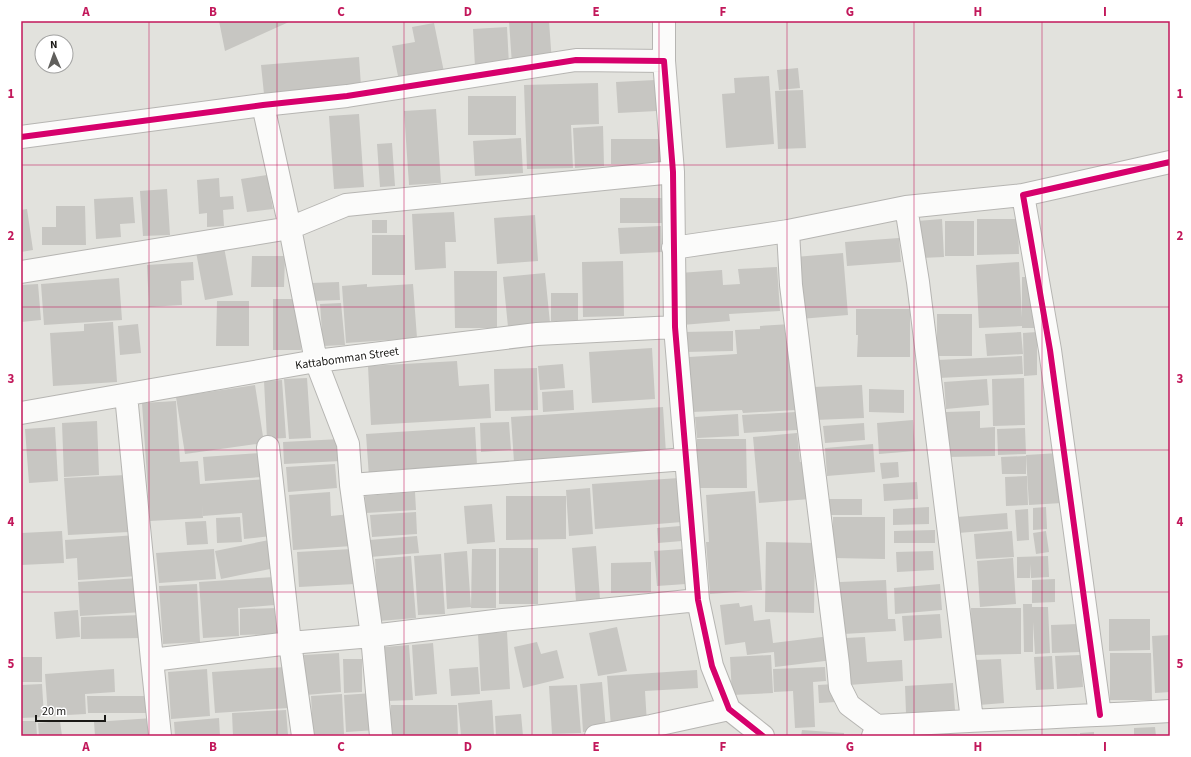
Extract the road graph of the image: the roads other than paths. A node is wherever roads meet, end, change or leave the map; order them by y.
1 (664, 21) edge
2 (664, 61) junction
3 (262, 105) junction
4 (21, 137) edge
5 (1170, 162) edge
6 (673, 172) junction
7 (1023, 195) junction
8 (906, 207) junction
9 (290, 228) junction
10 (788, 231) junction
11 (673, 248) junction
12 (21, 272) edge
13 (675, 327) junction
14 (316, 361) junction
15 (126, 395) junction
16 (21, 414) edge
17 (268, 447) dead end
18 (686, 459) junction
19 (351, 485) junction
20 (698, 600) junction
21 (372, 636) junction
22 (290, 643) junction
23 (152, 660) junction
24 (729, 710) junction
25 (1170, 711) edge
26 (1100, 715) junction
27 (972, 720) junction
28 (875, 731) edge
29 (160, 736) edge
30 (303, 736) edge
31 (381, 736) edge
32 (596, 736) edge
33 (763, 736) edge

1 - 2 street
2 - 3 street
2 - 6 street
3 - 4 street
3 - 9 street
5 - 7 street
6 - 9 street
6 - 11 street
7 - 8 street
7 - 26 street
8 - 10 street
8 - 27 street
9 - 12 street
9 - 14 street
10 - 11 street
10 - 28 street
11 - 13 street
13 - 14 street, Kattabomman Street
13 - 18 street
14 - 15 street, Kattabomman Street
14 - 19 street
15 - 16 street, Kattabomman Street
15 - 23 street
17 - 22 street
18 - 19 street
18 - 20 street
19 - 21 street
20 - 21 street
20 - 24 street
21 - 22 street
21 - 31 street
22 - 23 street
22 - 30 street
23 - 29 street
24 - 32 street
24 - 33 street
25 - 26 street
26 - 27 street
27 - 28 street

